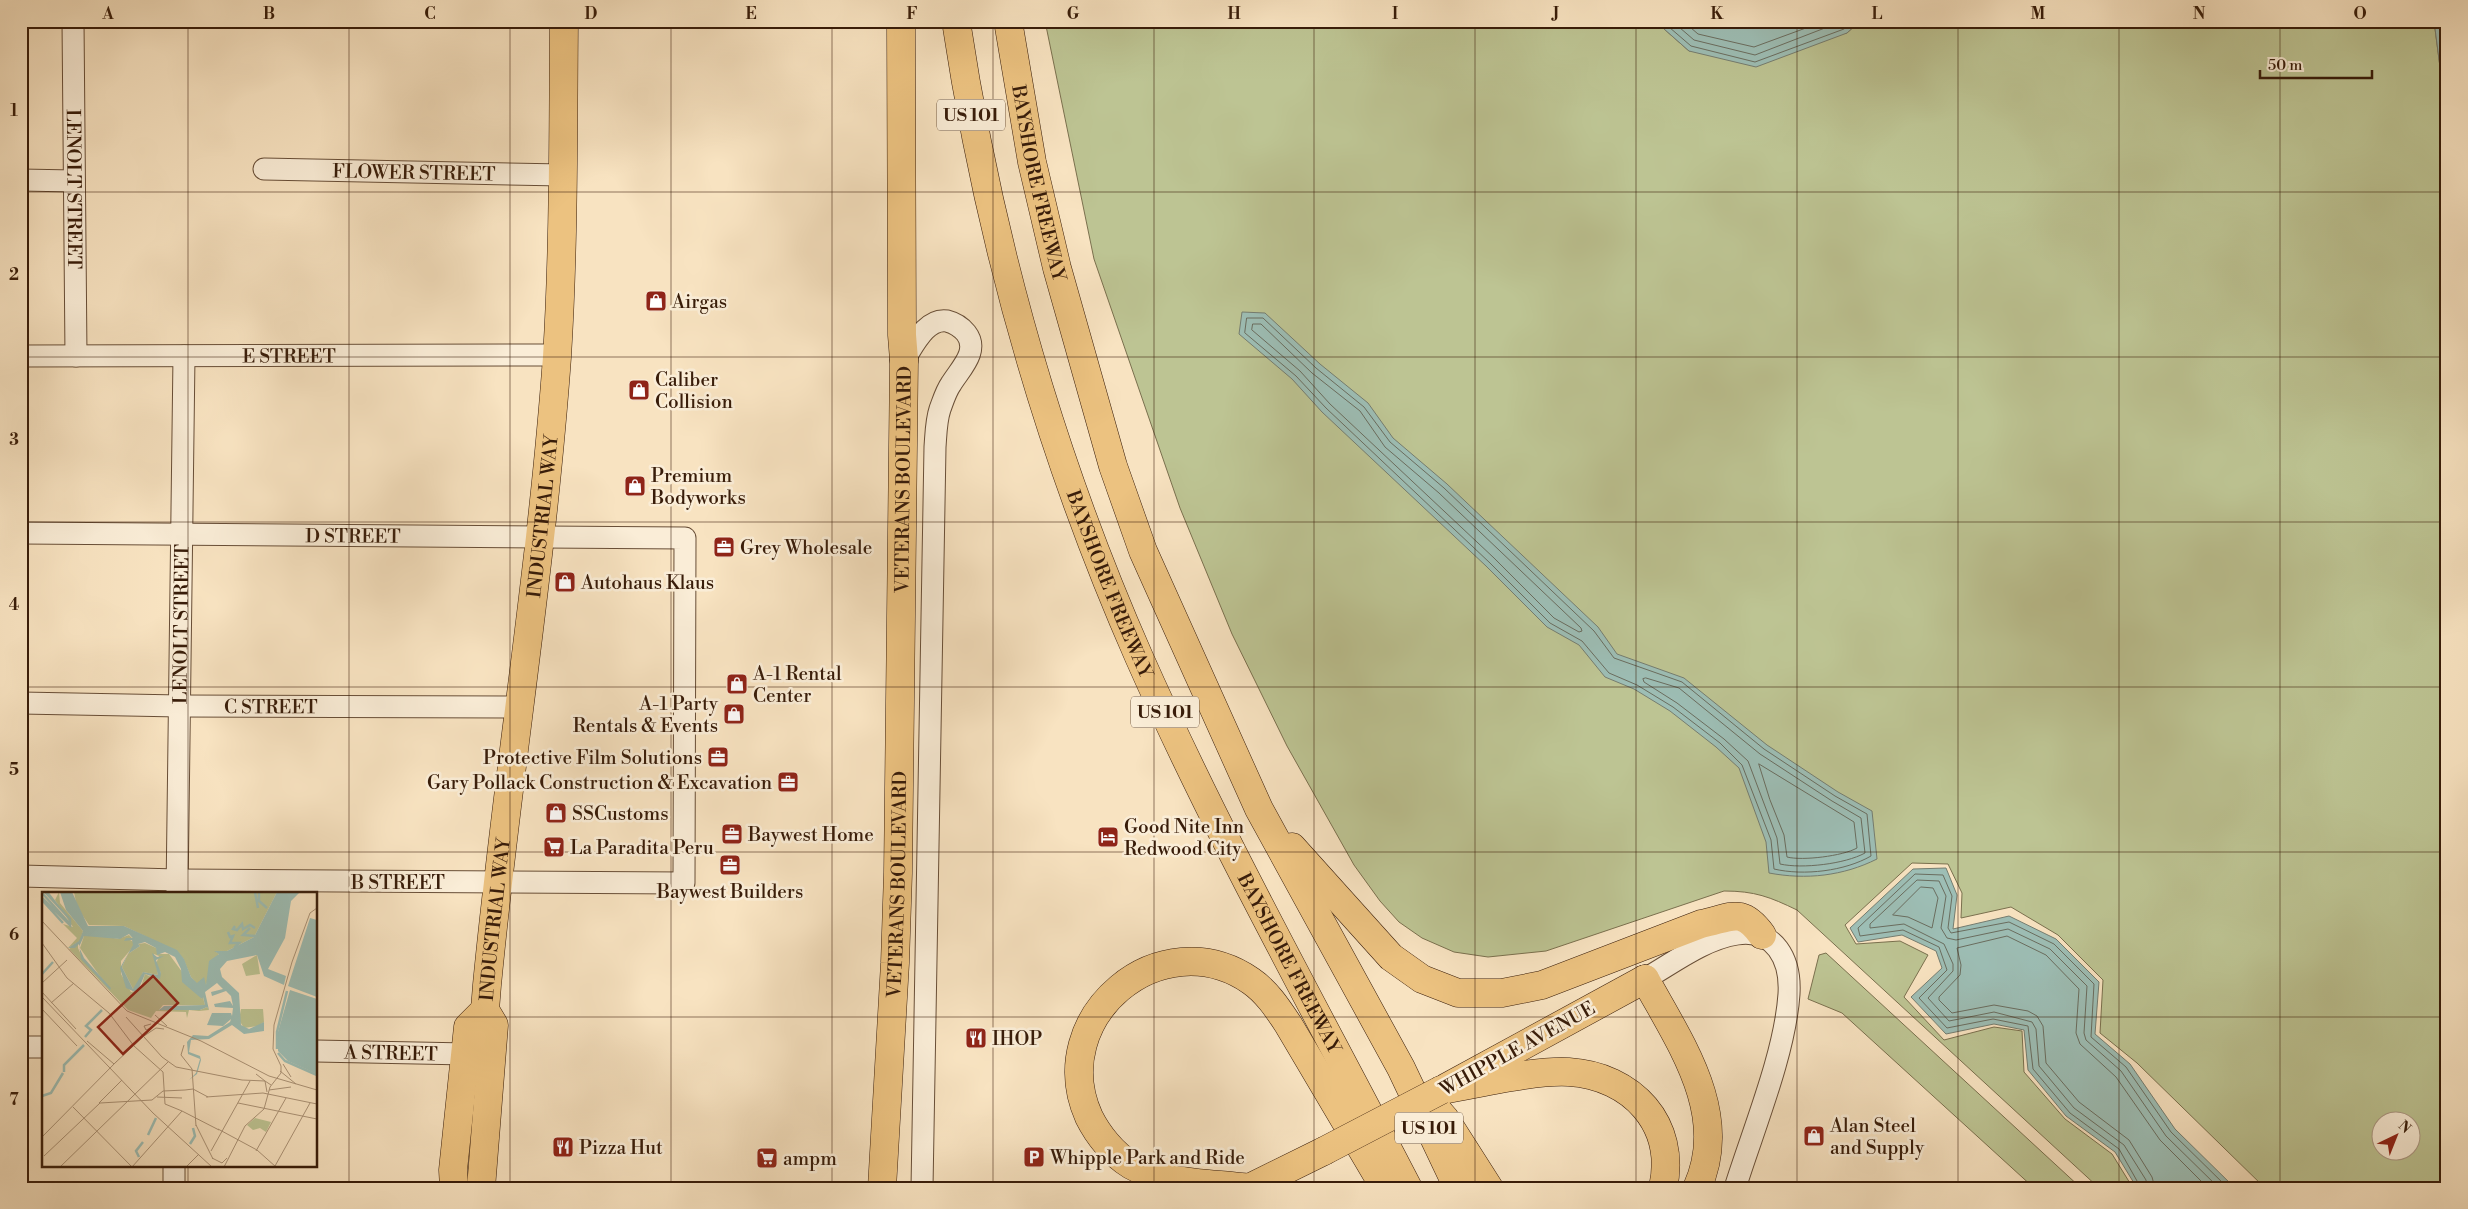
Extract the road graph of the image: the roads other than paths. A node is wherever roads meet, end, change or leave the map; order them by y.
1 (73, 21) edge
2 (564, 21) edge
3 (901, 21) edge
4 (956, 21) edge
5 (1008, 21) edge
6 (264, 170) dead end
7 (563, 175) junction
8 (21, 180) edge
9 (74, 181) junction
10 (557, 355) junction
11 (21, 356) edge
12 (76, 356) junction
13 (184, 356) junction
14 (904, 360) junction
15 (21, 532) edge
16 (182, 534) junction
17 (539, 537) junction
18 (21, 703) edge
19 (180, 706) junction
20 (520, 707) junction
21 (1259, 809) junction
22 (21, 876) edge
23 (498, 882) junction
24 (684, 883) joint
25 (178, 887) edge
26 (1762, 934) junction
27 (1646, 979) junction
28 (485, 1010) junction
29 (21, 1047) edge
30 (42, 1047) edge
31 (318, 1051) edge
32 (466, 1054) junction
33 (1401, 1068) junction
34 (1441, 1090) junction
35 (174, 1166) edge
36 (174, 1188) edge
37 (454, 1188) edge
38 (480, 1188) edge
39 (882, 1188) edge
40 (922, 1188) edge
41 (1249, 1188) edge
42 (1386, 1188) edge
43 (1408, 1188) edge
44 (1458, 1188) edge
45 (1489, 1188) edge
46 (1663, 1188) edge
47 (1697, 1188) edge
48 (1735, 1188) edge

1 - 9 street, LENOLT STREET
2 - 7 main road, INDUSTRIAL WAY
3 - 14 main road
4 - 43 main road, BAYSHORE FREEWAY / US 101
5 - 21 main road, BAYSHORE FREEWAY / US 101
6 - 7 street, FLOWER STREET
7 - 10 main road, INDUSTRIAL WAY
8 - 9 street
9 - 12 street, LENOLT STREET
10 - 13 street, E STREET
10 - 17 main road, INDUSTRIAL WAY
11 - 12 street, E STREET
12 - 13 street, E STREET
13 - 16 street, LENOLT STREET
14 - 39 main road, VETERANS BOULEVARD
14 - 40 street, VETERANS BOULEVARD
15 - 16 street, D STREET
16 - 17 street, D STREET
16 - 19 street, LENOLT STREET
17 - 20 main road, INDUSTRIAL WAY
17 - 24 street, D STREET
18 - 19 street, C STREET
19 - 20 street, C STREET
19 - 25 street, LENOLT STREET
20 - 23 main road, INDUSTRIAL WAY
21 - 26 main road
21 - 33 main road, BAYSHORE FREEWAY / US 101
22 - 25 street, B STREET
23 - 24 street, B STREET
23 - 25 street, B STREET
23 - 28 main road, INDUSTRIAL WAY
26 - 27 street, WHIPPLE AVENUE
26 - 48 street
27 - 34 main road, WHIPPLE AVENUE
27 - 47 main road
28 - 32 main road, INDUSTRIAL WAY
28 - 38 main road, INDUSTRIAL WAY
29 - 30 street
31 - 32 street, A STREET
32 - 37 main road, INDUSTRIAL WAY
33 - 44 main road, BAYSHORE FREEWAY / US 101
33 - 45 main road
34 - 41 main road, WHIPPLE AVENUE, bridge
34 - 46 main road
35 - 36 street
41 - 42 main road

